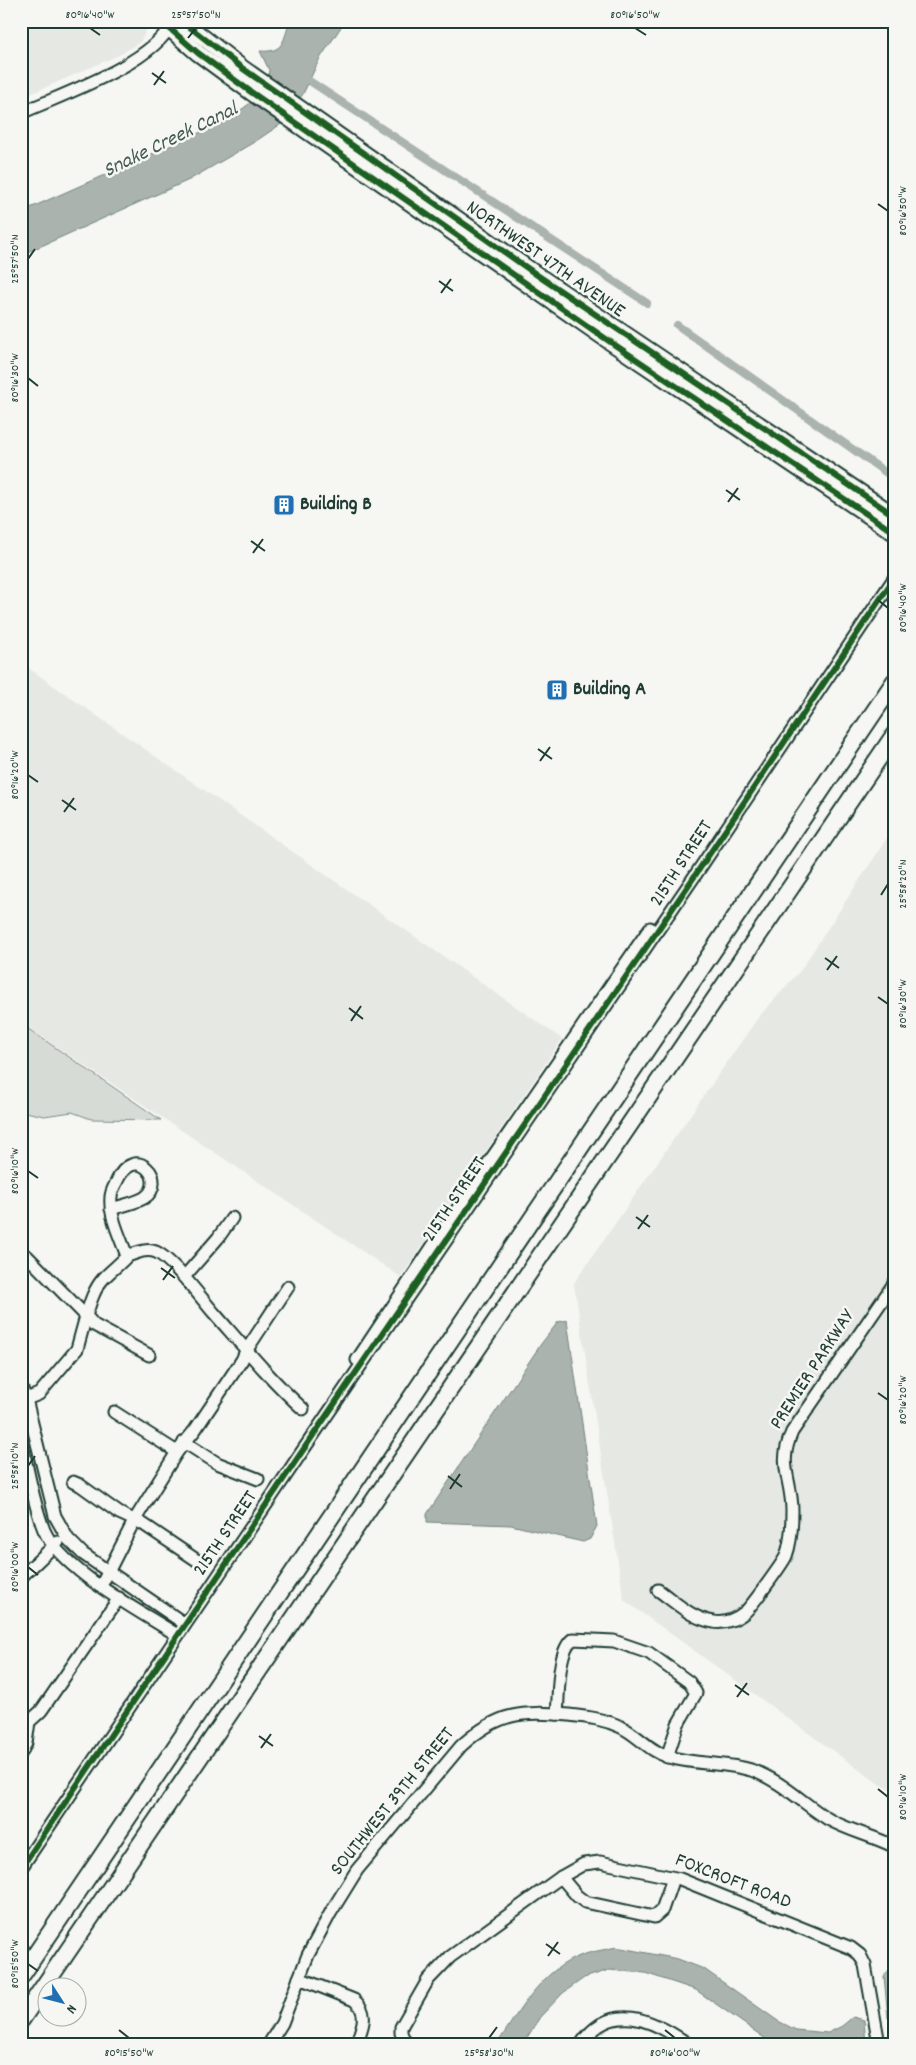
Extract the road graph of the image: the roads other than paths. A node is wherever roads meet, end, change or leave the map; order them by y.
1 (171, 23) edge
2 (21, 113) edge
3 (296, 114) junction
4 (895, 516) edge
5 (895, 533) edge
6 (895, 577) edge
7 (895, 681) edge
8 (895, 734) edge
9 (111, 1209) dead end
10 (232, 1218) dead end
11 (26, 1256) dead end
12 (126, 1256) junction
13 (184, 1277) junction
14 (895, 1282) edge
15 (288, 1287) dead end
16 (86, 1316) junction
17 (246, 1351) junction
18 (149, 1355) dead end
19 (21, 1388) edge
20 (24, 1400) edge
21 (303, 1410) dead end
22 (114, 1412) dead end
23 (21, 1441) edge
24 (184, 1442) junction
25 (177, 1452) junction
26 (258, 1479) dead end
27 (73, 1482) dead end
28 (134, 1520) junction
29 (66, 1535) junction
30 (54, 1546) junction
31 (198, 1561) dead end
32 (109, 1573) junction
33 (21, 1577) edge
34 (101, 1586) junction
35 (658, 1590) dead end
36 (119, 1598) junction
37 (184, 1624) junction
38 (177, 1635) junction
39 (557, 1714) junction
40 (25, 1720) edge
41 (21, 1753) edge
42 (667, 1757) junction
43 (895, 1847) edge
44 (21, 1868) edge
45 (561, 1877) junction
46 (673, 1878) junction
47 (21, 1976) edge
48 (299, 1978) junction
49 (21, 2020) edge
50 (674, 2040) edge
51 (269, 2044) edge
52 (356, 2044) edge
53 (406, 2044) edge
54 (581, 2044) edge
55 (688, 2044) edge
56 (879, 2044) edge

1 - 2 street
1 - 3 main road, NORTHWEST 47TH AVENUE
3 - 4 main road, NORTHWEST 47TH AVENUE
3 - 5 main road, NORTHWEST 47TH AVENUE
6 - 37 street, 215TH STREET
7 - 47 highway
8 - 49 highway
9 - 12 street
10 - 13 street
11 - 16 street
12 - 13 street
12 - 16 street
13 - 17 street
14 - 35 street, PREMIER PARKWAY
15 - 17 street
16 - 18 street
16 - 20 street
17 - 21 street
17 - 24 street
19 - 20 street
20 - 29 street
22 - 25 street
23 - 30 street
24 - 25 street
24 - 26 street
25 - 28 street
27 - 28 street
28 - 31 street
28 - 32 street
29 - 30 street
29 - 32 street
30 - 33 street
30 - 34 street
32 - 34 street
32 - 37 street
34 - 36 street
36 - 38 street
36 - 40 street
37 - 38 street, 215TH STREET
38 - 44 street, 215TH STREET
39 - 42 street, SOUTHWEST 39TH STREET
39 - 42 street
39 - 48 street, SOUTHWEST 39TH STREET
40 - 41 street
42 - 43 street, SOUTHWEST 39TH STREET
45 - 46 street, FOXCROFT ROAD
45 - 46 street
45 - 53 street, FOXCROFT ROAD
46 - 56 street, FOXCROFT ROAD
48 - 51 street, SOUTHWEST 39TH STREET
48 - 52 street
50 - 54 street
50 - 55 street

